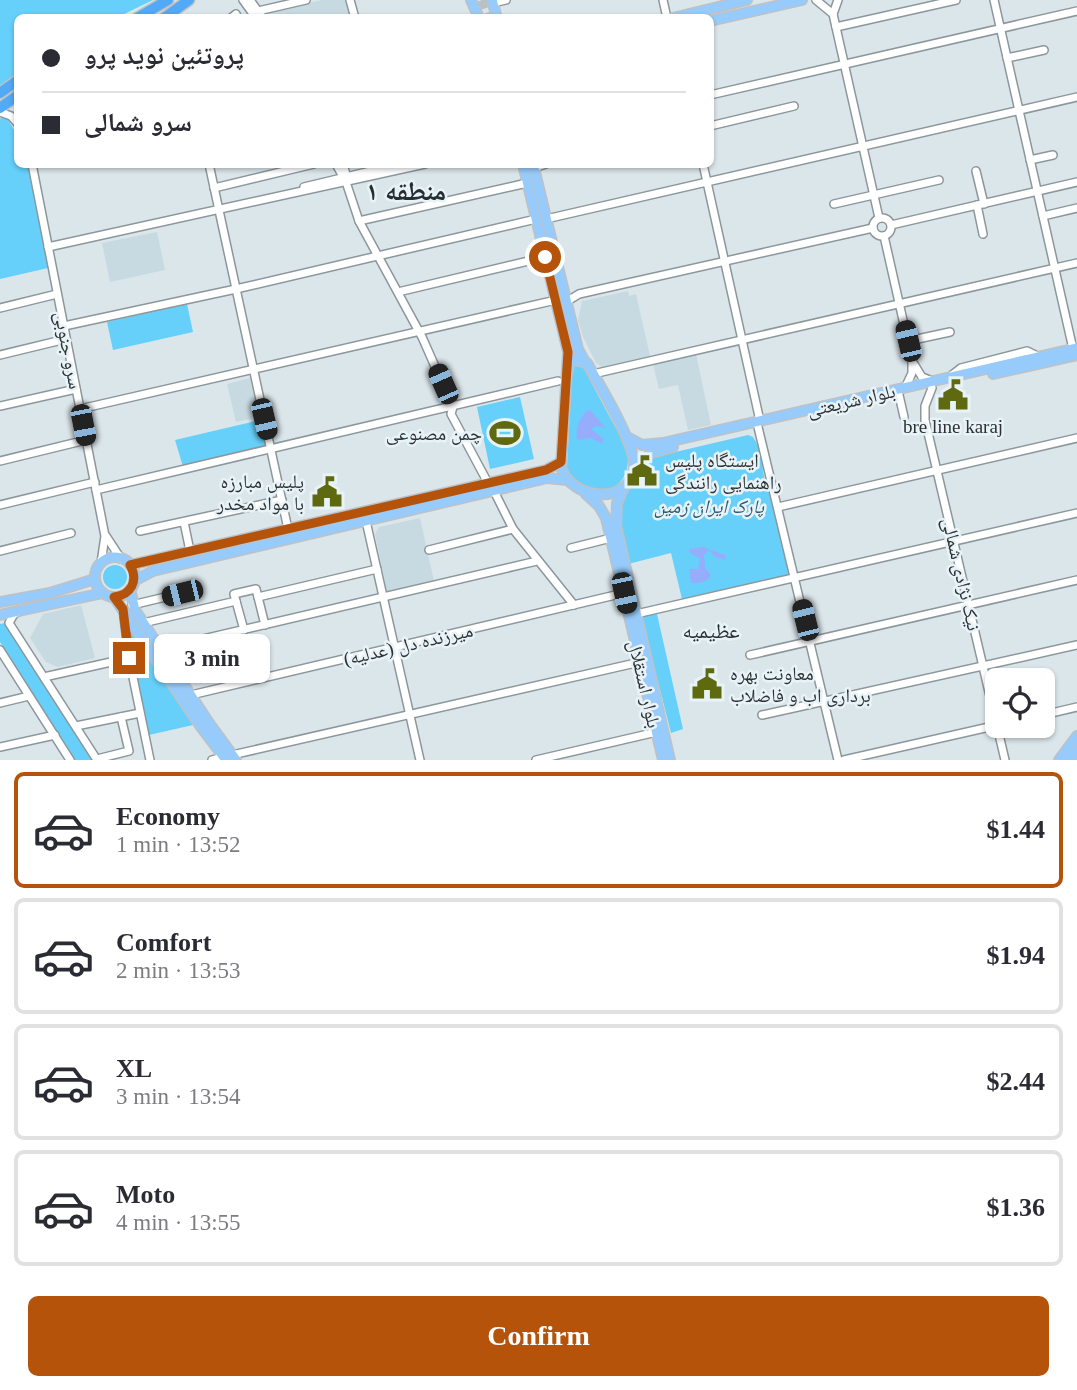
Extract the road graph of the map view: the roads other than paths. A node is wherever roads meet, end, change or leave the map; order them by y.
1 (168, 0) edge
2 (190, 0) edge
3 (243, 0) edge
4 (263, 0) edge
5 (306, 0) edge
6 (506, 0) edge
7 (747, 0) edge
8 (802, 0) edge
9 (816, 0) edge
10 (838, 0) edge
11 (956, 0) edge
12 (996, 0) edge
13 (493, 1) edge
14 (267, 9) junction
15 (1077, 11) edge
16 (143, 14) edge
17 (170, 14) edge
18 (257, 14) edge
19 (261, 14) edge
20 (687, 14) edge
21 (833, 14) junction
22 (714, 20) edge
23 (836, 27) junction
24 (1000, 29) junction
25 (1045, 50) dead end
26 (1007, 58) junction
27 (844, 65) junction
28 (714, 95) edge
29 (1077, 97) edge
30 (14, 98) edge
31 (794, 106) dead end
32 (0, 110) edge
33 (1019, 110) junction
34 (714, 125) edge
35 (862, 146) junction
36 (1053, 155) dead end
37 (1030, 160) junction
38 (35, 168) edge
39 (210, 168) edge
40 (297, 168) edge
41 (338, 168) edge
42 (344, 168) edge
43 (385, 168) edge
44 (404, 168) edge
45 (524, 168) edge
46 (534, 168) edge
47 (704, 168) edge
48 (976, 171) dead end
49 (345, 179) junction
50 (939, 180) dead end
51 (707, 182) junction
52 (527, 183) junction
53 (1077, 183) edge
54 (214, 188) junction
55 (1037, 192) junction
56 (873, 195) junction
57 (834, 204) dead end
58 (980, 205) junction
59 (1077, 208) edge
60 (218, 209) junction
61 (1042, 216) junction
62 (879, 218) junction
63 (541, 219) junction
64 (359, 221) junction
65 (891, 225) junction
66 (873, 228) junction
67 (984, 234) dead end
68 (884, 236) junction
69 (48, 247) junction
70 (379, 256) junction
71 (545, 257) junction
72 (724, 261) junction
73 (1077, 263) edge
74 (1054, 268) junction
75 (236, 289) junction
76 (398, 292) junction
77 (563, 292) junction
78 (57, 294) junction
79 (579, 294) junction
80 (561, 301) junction
81 (899, 303) junction
82 (0, 308) edge
83 (64, 326) junction
84 (420, 332) junction
85 (950, 332) dead end
86 (66, 339) junction
87 (742, 340) junction
88 (908, 341) junction
89 (573, 351) junction
90 (1075, 351) edge
91 (0, 355) edge
92 (912, 360) junction
93 (587, 363) junction
94 (253, 369) junction
95 (568, 371) junction
96 (593, 374) junction
97 (558, 381) dead end
98 (932, 385) junction
99 (76, 389) junction
100 (902, 392) junction
101 (0, 406) edge
102 (453, 407) junction
103 (80, 409) junction
104 (904, 416) dead end
105 (759, 424) junction
106 (626, 436) junction
107 (1077, 438) edge
108 (86, 440) junction
109 (642, 445) junction
110 (271, 450) junction
111 (651, 453) junction
112 (0, 460) edge
113 (561, 462) junction
114 (634, 470) junction
115 (937, 470) junction
116 (567, 480) junction
117 (95, 486) junction
118 (491, 487) junction
119 (624, 487) junction
120 (585, 493) junction
121 (282, 500) junction
122 (0, 505) edge
123 (778, 507) junction
124 (616, 510) junction
125 (603, 511) junction
126 (1077, 513) edge
127 (366, 521) junction
128 (184, 522) junction
129 (288, 529) junction
130 (513, 529) junction
131 (140, 531) dead end
132 (71, 533) dead end
133 (105, 536) junction
134 (611, 538) junction
135 (954, 541) junction
136 (571, 548) dead end
137 (429, 550) dead end
138 (0, 551) edge
139 (190, 551) junction
140 (121, 559) junction
141 (537, 561) junction
142 (101, 563) junction
143 (130, 565) junction
144 (377, 569) junction
145 (794, 578) junction
146 (95, 579) junction
147 (1077, 580) edge
148 (132, 585) junction
149 (103, 593) junction
150 (182, 593) dead end
151 (624, 593) junction
152 (114, 597) junction
153 (258, 597) junction
154 (383, 597) junction
155 (236, 601) junction
156 (0, 602) edge
157 (132, 605) junction
158 (574, 605) junction
159 (969, 605) junction
160 (123, 609) junction
161 (21, 611) junction
162 (636, 614) junction
163 (0, 615) edge
164 (143, 623) junction
165 (265, 625) junction
166 (244, 630) junction
167 (810, 641) junction
168 (1077, 645) edge
169 (395, 647) junction
170 (160, 649) junction
171 (1, 654) edge
172 (750, 655) dead end
173 (129, 658) junction
174 (639, 662) junction
175 (983, 666) junction
176 (985, 674) edge
177 (44, 677) junction
178 (191, 695) junction
179 (29, 696) junction
180 (824, 702) junction
181 (0, 703) edge
182 (1077, 707) edge
183 (1055, 712) edge
184 (140, 713) junction
185 (410, 714) junction
186 (762, 716) dead end
187 (121, 717) junction
188 (76, 726) junction
189 (985, 728) edge
190 (660, 732) junction
191 (55, 735) junction
192 (1077, 736) edge
193 (1000, 738) edge
194 (0, 747) edge
195 (1077, 750) edge
196 (229, 758) edge
197 (97, 759) edge
198 (70, 760) edge
199 (150, 760) edge
200 (212, 760) edge
201 (420, 760) edge
202 (536, 760) edge
203 (663, 760) edge
204 (670, 760) edge
205 (841, 760) edge
206 (1005, 760) edge
207 (1059, 760) edge
208 (1069, 760) edge

1 - 16 highway
2 - 17 highway
3 - 18 street
4 - 14 street
5 - 14 street
6 - 13 street
7 - 20 main road
8 - 22 main road
9 - 21 street
10 - 21 street
11 - 23 street
12 - 24 street
14 - 19 street
15 - 24 street
21 - 23 street
23 - 27 street
24 - 26 street
24 - 27 street
25 - 26 street
26 - 33 street
27 - 28 street
27 - 35 street
29 - 33 street
30 - 32 highway
31 - 34 street
33 - 35 street
33 - 37 street
35 - 51 street
35 - 56 street
36 - 37 street
37 - 55 street
38 - 69 street, سرو جنوبی
39 - 54 street
40 - 54 street
41 - 49 street
42 - 49 street
43 - 49 street
44 - 49 street
45 - 52 main road
46 - 63 main road
47 - 51 street
48 - 58 street
49 - 60 street
49 - 64 street
50 - 56 street
51 - 63 street
51 - 72 street
52 - 63 main road
52 - 64 street
53 - 55 street
54 - 60 street
55 - 58 street
55 - 61 street
56 - 57 street
56 - 62 street
58 - 65 street
58 - 67 street
59 - 61 street
60 - 69 street
60 - 75 street
61 - 74 street
62 - 65 street
62 - 66 street
63 - 70 street
63 - 71 main road
63 - 77 main road
64 - 70 street
65 - 68 street
66 - 68 street
66 - 72 street
68 - 81 street
69 - 78 street, سرو جنوبی
70 - 75 street
70 - 76 street
71 - 76 street
71 - 80 main road
72 - 79 street
72 - 87 street
73 - 74 street
74 - 81 street
74 - 90 street
75 - 83 street
75 - 94 street
76 - 84 street
77 - 79 street
77 - 80 main road
78 - 82 street
78 - 83 street, سرو جنوبی
79 - 80 street
80 - 84 street
80 - 89 main road
81 - 87 street
81 - 88 street
83 - 86 street, سرو جنوبی
84 - 94 street
84 - 102 street
85 - 88 street
86 - 91 street
86 - 99 street, سرو جنوبی
87 - 96 street
87 - 105 street
88 - 92 street
89 - 93 main road
89 - 95 main road
90 - 98 main road, بلوار شریعتی
90 - 98 main road, بلوار شریعتی
92 - 98 street
92 - 100 street
93 - 95 main road
93 - 96 main road
94 - 103 street
94 - 110 street
95 - 113 main road
96 - 106 main road
97 - 102 street
98 - 100 main road, بلوار شریعتی
98 - 115 street, نیک نژادی شمالی
99 - 101 street
99 - 103 street, سرو جنوبی
100 - 104 street
100 - 105 main road, بلوار شریعتی
102 - 110 street
102 - 118 street
103 - 108 street, سرو جنوبی
105 - 109 main road, بلوار شریعتی
105 - 111 main road, بلوار شریعتی
105 - 123 street
106 - 109 main road
106 - 114 main road
107 - 115 street
108 - 112 street
108 - 117 street, سرو جنوبی
109 - 111 main road
110 - 117 street
110 - 121 street
111 - 114 main road
113 - 116 main road
113 - 118 main road
114 - 119 main road, بلوار استقلال
115 - 123 street
115 - 135 street, نیک نژادی شمالی
116 - 118 main road
116 - 120 main road, بلوار استقلال
117 - 122 street
117 - 133 street, سرو جنوبی
118 - 127 main road
118 - 129 main road
118 - 130 street
119 - 120 main road
119 - 124 main road, بلوار استقلال
120 - 125 main road, بلوار استقلال
121 - 128 street
121 - 129 street
123 - 145 street
124 - 125 main road
124 - 162 main road, بلوار استقلال
125 - 134 main road, بلوار استقلال
126 - 135 street
127 - 144 street
127 - 148 main road
128 - 131 street
128 - 139 street
129 - 139 main road
130 - 137 street
130 - 141 street
132 - 138 street
133 - 140 street, سرو جنوبی
133 - 142 street, سرو جنوبی
134 - 136 street
134 - 151 main road, بلوار استقلال
135 - 145 street
135 - 159 street, نیک نژادی شمالی
139 - 143 main road
140 - 142 main road
140 - 143 main road
141 - 154 street
141 - 158 street
142 - 146 main road
143 - 148 main road
144 - 153 street
144 - 154 street
145 - 162 street
145 - 167 street
146 - 149 main road
146 - 156 main road
147 - 159 street
148 - 152 main road
148 - 157 main road
149 - 152 main road
149 - 161 main road
150 - 157 street
151 - 158 street, میرزنده دل (عدلیه)
151 - 174 main road, بلوار استقلال
152 - 160 main road
153 - 155 street
153 - 165 street
154 - 165 street
154 - 169 street
155 - 164 street
155 - 166 street
157 - 160 main road
157 - 164 main road
158 - 169 street, میرزنده دل (عدلیه)
159 - 167 street
159 - 175 street, نیک نژادی شمالی
160 - 173 street
160 - 196 main road
161 - 163 main road
161 - 177 street
162 - 190 main road, بلوار استقلال
164 - 170 main road
165 - 166 street
166 - 170 street
167 - 172 street
167 - 180 street
168 - 175 street
169 - 178 street, میرزنده دل (عدلیه)
169 - 185 street
170 - 178 main road
171 - 179 street
173 - 177 street
173 - 184 street
174 - 185 street
174 - 190 main road, بلوار استقلال
175 - 176 street, نیک نژادی شمالی
175 - 180 street
177 - 188 street
178 - 196 main road
179 - 181 street
179 - 191 street
180 - 186 street
180 - 205 street
182 - 183 street
184 - 187 street
184 - 199 street
185 - 196 street
185 - 201 street
187 - 188 street
187 - 197 street
188 - 197 street
189 - 205 street
190 - 202 street
190 - 203 main road, بلوار استقلال
190 - 204 main road, بلوار استقلال
191 - 194 street
191 - 198 street
192 - 207 main road
193 - 206 street, نیک نژادی شمالی
195 - 208 main road
196 - 200 street

